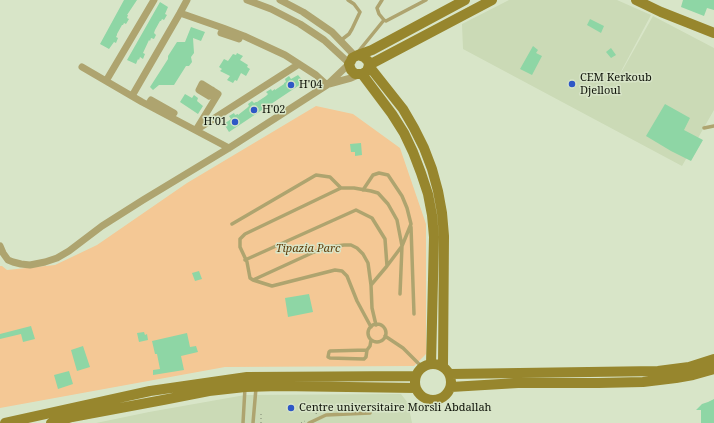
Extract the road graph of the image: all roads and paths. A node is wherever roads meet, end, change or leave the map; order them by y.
1 (154, 0) edge
2 (187, 0) edge
3 (247, 0) edge
4 (280, 0) edge
5 (348, 0) edge
6 (382, 0) edge
7 (426, 0) edge
8 (465, 0) edge
9 (492, 0) edge
10 (636, 0) edge
11 (180, 13) junction
12 (384, 20) junction
13 (714, 33) edge
14 (340, 41) junction
15 (353, 60) junction
16 (299, 64) junction
17 (369, 65) junction
18 (82, 67) dead end
19 (360, 74) junction
20 (106, 81) junction
21 (327, 84) junction
22 (212, 90) dead end
23 (132, 96) junction
24 (714, 126) edge
25 (704, 128) dead end
26 (196, 130) junction
27 (229, 148) junction
28 (341, 188) junction
29 (363, 190) junction
30 (232, 224) dead end
31 (411, 224) junction
32 (0, 246) edge
33 (402, 246) junction
34 (246, 260) junction
35 (387, 266) junction
36 (253, 280) junction
37 (371, 285) junction
38 (400, 294) dead end
39 (414, 314) dead end
40 (376, 325) junction
41 (371, 327) junction
42 (385, 336) junction
43 (371, 340) junction
44 (367, 350) junction
45 (714, 359) edge
46 (427, 365) junction
47 (714, 369) edge
48 (446, 370) junction
49 (416, 376) junction
50 (251, 382) junction
51 (450, 387) junction
52 (416, 388) junction
53 (261, 411) dead end
54 (370, 413) dead end
55 (5, 423) edge
56 (51, 423) edge
57 (243, 423) edge
58 (253, 423) edge
59 (261, 423) edge
60 (309, 423) edge

1 - 20 street
2 - 11 street
3 - 15 street
4 - 14 street
5 - 14 lane
6 - 12 lane
7 - 12 lane
8 - 15 street
9 - 17 street
10 - 13 street
11 - 16 street
11 - 23 street
12 - 15 lane
14 - 15 street
15 - 17 street
15 - 19 street
15 - 21 street
16 - 21 street
16 - 26 street
17 - 19 street
17 - 48 street
18 - 20 street
19 - 21 street
19 - 46 street
20 - 23 street
21 - 27 street
22 - 26 street
23 - 26 street
24 - 25 lane
26 - 27 street
27 - 32 street
28 - 29 lane
28 - 30 lane
28 - 34 lane
29 - 31 lane
29 - 33 lane
31 - 33 lane
31 - 39 lane
33 - 35 lane
33 - 38 lane
34 - 35 lane
34 - 36 lane
35 - 37 lane
36 - 37 lane
36 - 41 lane
37 - 40 lane
40 - 41 lane
40 - 42 lane
41 - 43 lane
42 - 43 lane
42 - 46 lane
43 - 44 lane
44 - 44 lane
45 - 48 street
46 - 48 street
46 - 49 street
47 - 51 street
48 - 51 street
49 - 50 street
49 - 52 street
50 - 52 street
50 - 55 street
50 - 56 street
50 - 57 lane
50 - 58 lane
51 - 52 street
53 - 59 path
54 - 60 lane

